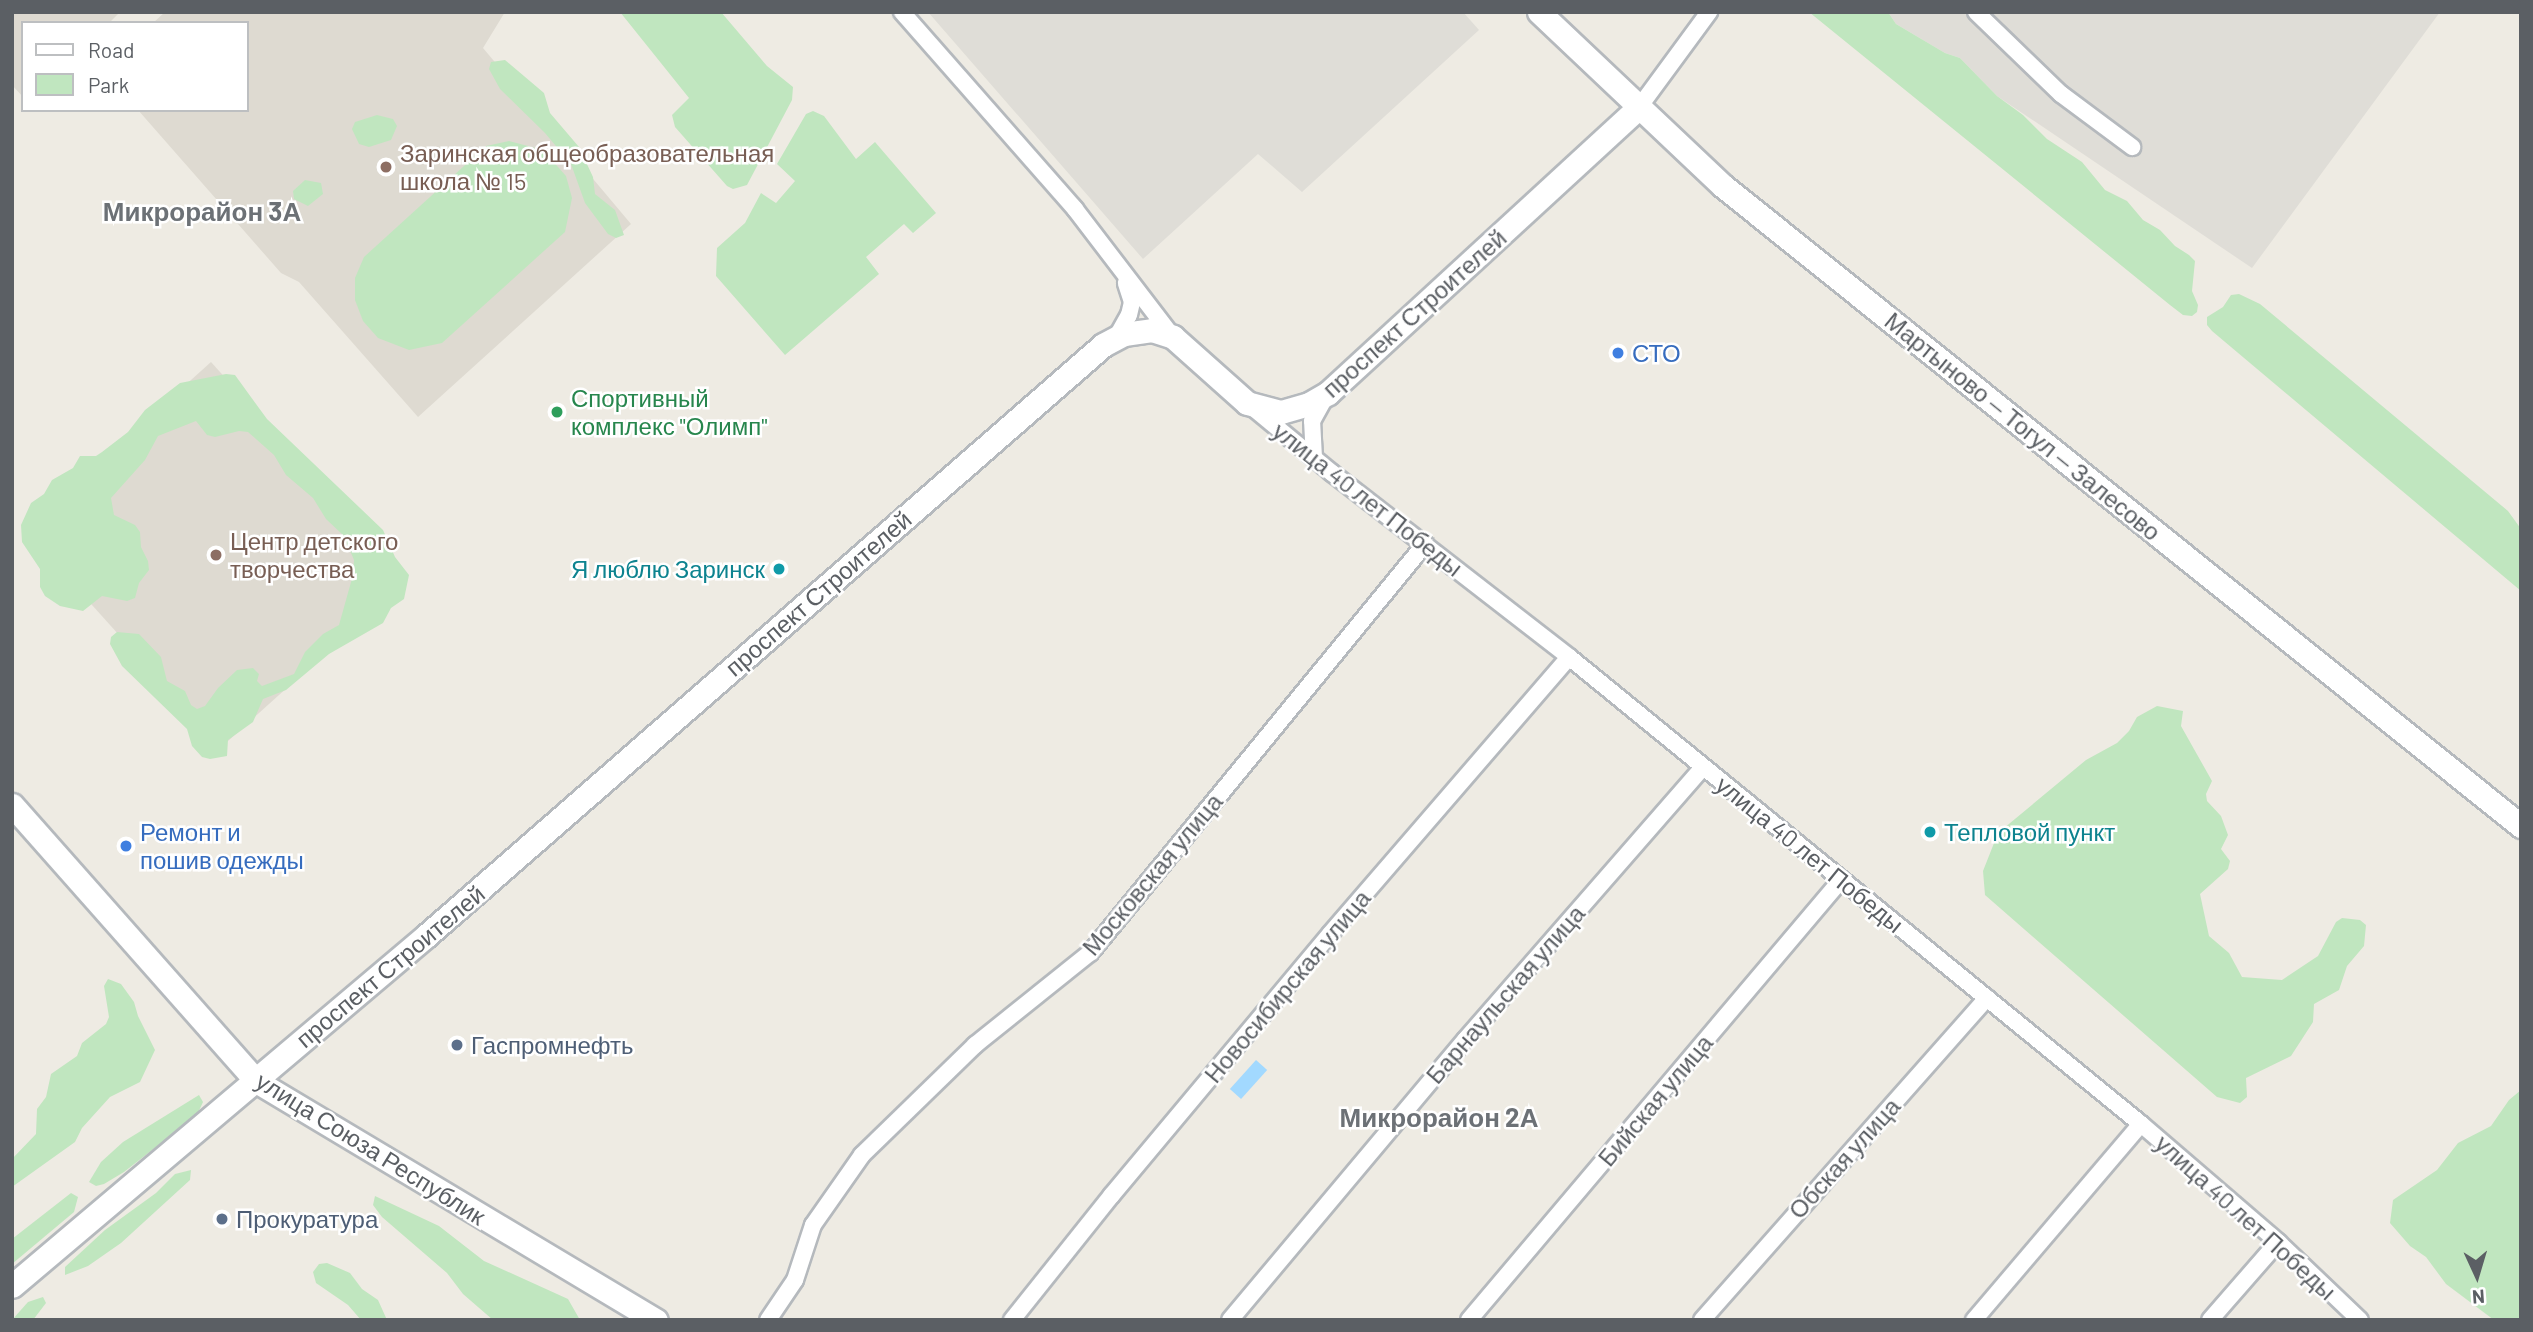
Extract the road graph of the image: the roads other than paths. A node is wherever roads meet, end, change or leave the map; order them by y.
1 (902, 12) edge
2 (1539, 12) edge
3 (1709, 12) edge
4 (1976, 12) edge
5 (1640, 106) junction
6 (2132, 147) dead end
7 (1117, 265) junction
8 (1173, 337) junction
9 (1115, 338) junction
10 (1328, 393) junction
11 (1247, 403) junction
12 (1314, 458) junction
13 (1425, 544) junction
14 (1569, 657) junction
15 (1703, 767) junction
16 (12, 805) edge
17 (2521, 826) edge
18 (1841, 880) junction
19 (1987, 998) junction
20 (256, 1081) junction
21 (2141, 1124) junction
22 (2278, 1242) junction
23 (12, 1286) edge
24 (656, 1320) edge
25 (768, 1320) edge
26 (1012, 1320) edge
27 (1230, 1320) edge
28 (1469, 1320) edge
29 (1702, 1320) edge
30 (1974, 1320) edge
31 (2210, 1320) edge
32 (2360, 1320) edge

1 - 7 street
2 - 5 street, Мартыново — Тогул — Залесово
3 - 5 street
4 - 6 street
5 - 10 street, проспект Строителей
5 - 17 street, Мартыново — Тогул — Залесово
7 - 8 street
7 - 9 street
8 - 9 street, проспект Строителей
8 - 11 street, проспект Строителей
9 - 20 street, проспект Строителей
10 - 11 street, проспект Строителей
10 - 12 street
11 - 12 street, улица 40 лет Победы
12 - 13 street, улица 40 лет Победы
13 - 14 street, улица 40 лет Победы
13 - 25 street, Московская улица
14 - 15 street, улица 40 лет Победы
14 - 26 street, Новосибирская улица
15 - 18 street, улица 40 лет Победы
15 - 27 street, Барнаульская улица
16 - 20 street, улица Союза Республик
18 - 19 street, улица 40 лет Победы
18 - 28 street, Бийская улица
19 - 21 street, улица 40 лет Победы
19 - 29 street, Обская улица
20 - 23 street, проспект Строителей
20 - 24 street, улица Союза Республик
21 - 22 street, улица 40 лет Победы
21 - 30 street
22 - 31 street
22 - 32 street, улица 40 лет Победы

